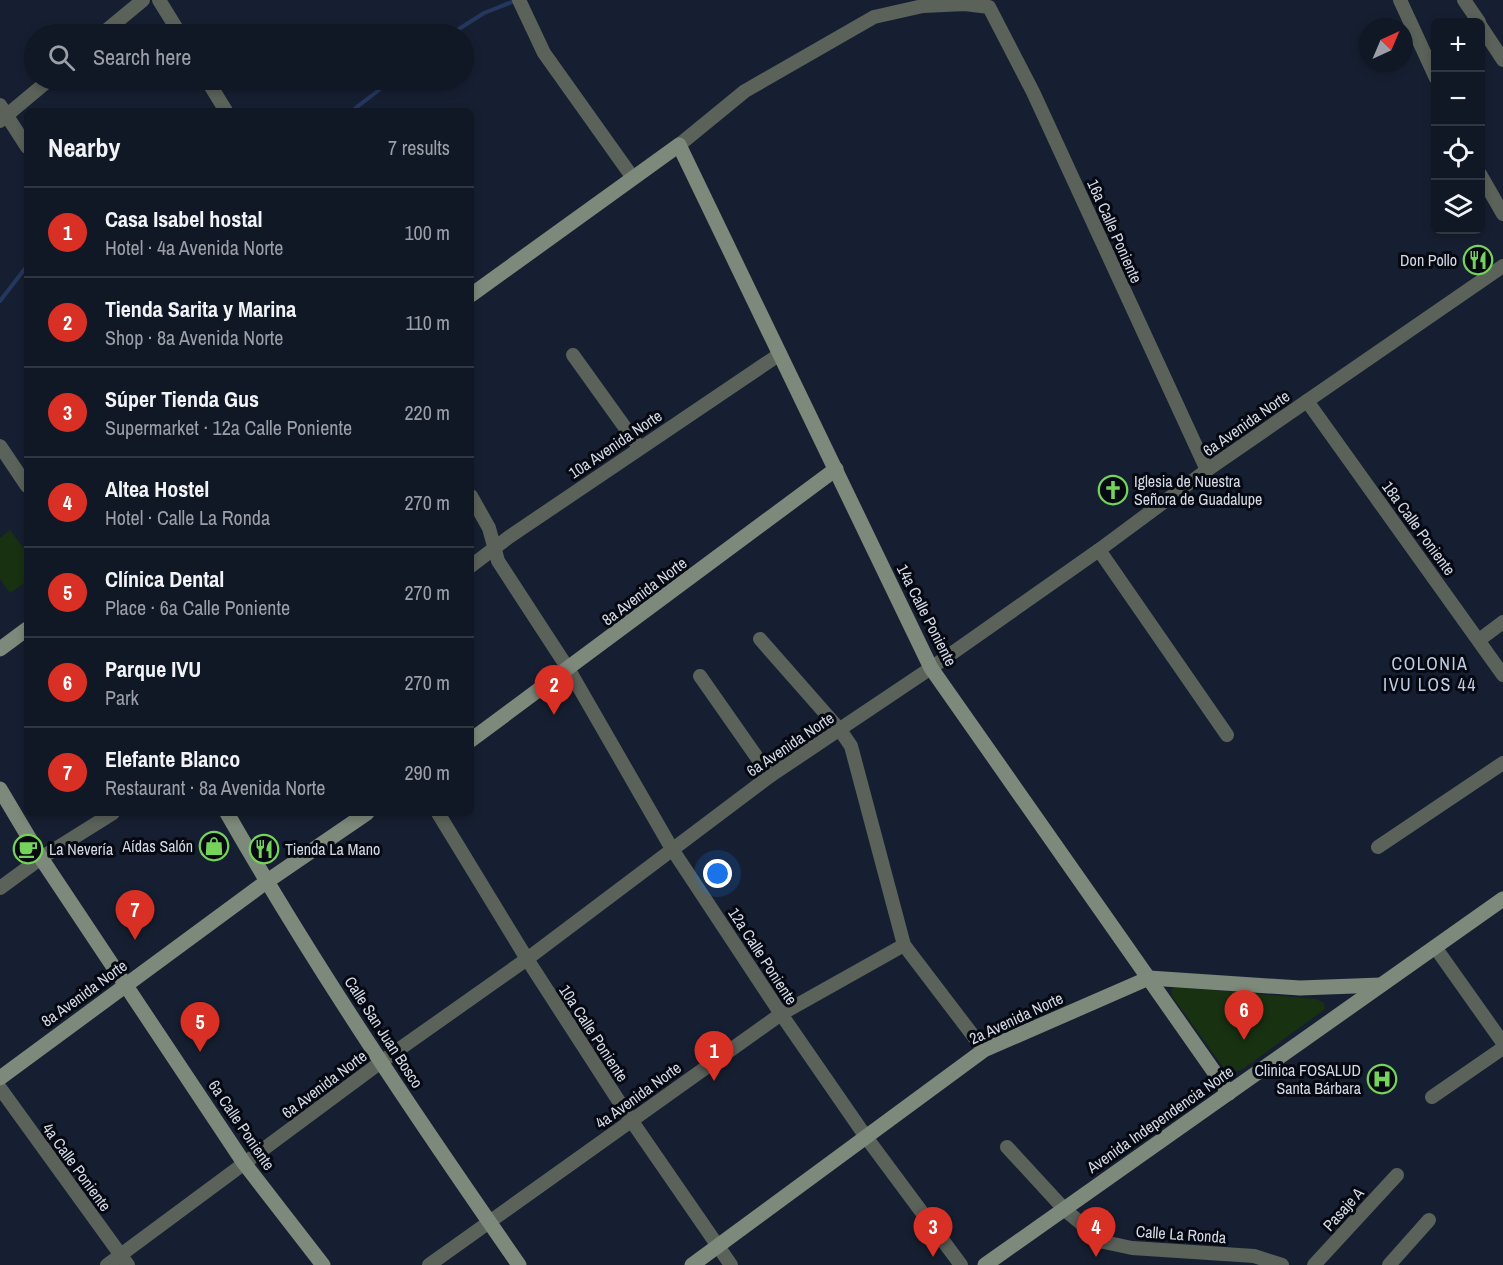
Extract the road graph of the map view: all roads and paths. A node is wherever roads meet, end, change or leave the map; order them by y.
1 (142, 0) edge
2 (159, 0) edge
3 (519, 0) edge
4 (1400, 0) edge
5 (1464, 0) edge
6 (1476, 18) edge
7 (114, 24) edge
8 (174, 24) edge
9 (1485, 32) edge
10 (1503, 60) edge
11 (1433, 72) edge
12 (35, 90) edge
13 (213, 90) edge
14 (224, 108) edge
15 (2, 114) edge
16 (24, 143) edge
17 (679, 145) junction
18 (633, 178) junction
19 (1483, 180) edge
20 (1503, 214) edge
21 (1503, 266) edge
22 (474, 293) edge
23 (780, 354) junction
24 (573, 355) dead end
25 (1307, 401) junction
26 (0, 446) edge
27 (639, 447) junction
28 (836, 469) junction
29 (1207, 470) junction
30 (24, 482) edge
31 (474, 501) edge
32 (495, 550) junction
33 (1099, 550) junction
34 (474, 564) edge
35 (1503, 622) edge
36 (24, 631) edge
37 (760, 639) dead end
38 (1479, 640) junction
39 (0, 649) edge
40 (931, 668) junction
41 (569, 670) junction
42 (1503, 675) edge
43 (700, 676) dead end
44 (840, 730) junction
45 (1227, 735) dead end
46 (474, 738) edge
47 (1503, 763) edge
48 (770, 776) junction
49 (0, 789) edge
50 (107, 816) edge
51 (229, 816) edge
52 (363, 816) edge
53 (440, 816) edge
54 (1378, 847) dead end
55 (672, 849) junction
56 (41, 858) junction
57 (266, 882) junction
58 (0, 888) edge
59 (1503, 899) edge
60 (904, 945) junction
61 (1435, 947) junction
62 (526, 959) junction
63 (1149, 978) junction
64 (127, 984) junction
65 (1381, 985) junction
66 (780, 1014) junction
67 (1503, 1043) edge
68 (1503, 1048) edge
69 (984, 1050) junction
70 (381, 1062) junction
71 (0, 1078) edge
72 (0, 1088) edge
73 (1229, 1093) junction
74 (1432, 1097) dead end
75 (632, 1120) junction
76 (866, 1137) junction
77 (1007, 1147) dead end
78 (244, 1163) junction
79 (1397, 1175) dead end
80 (1065, 1210) junction
81 (1428, 1220) dead end
82 (490, 1223) junction
83 (719, 1246) junction
84 (124, 1260) edge
85 (107, 1265) edge
86 (323, 1265) edge
87 (429, 1265) edge
88 (519, 1265) edge
89 (692, 1265) edge
90 (731, 1265) edge
91 (961, 1265) edge
92 (985, 1265) edge
93 (1282, 1265) edge
94 (1314, 1265) edge
95 (1389, 1265) edge

1 - 7 street
2 - 8 street
3 - 18 street
4 - 11 street
5 - 6 street
9 - 10 street
12 - 15 street
13 - 14 street
15 - 16 street
17 - 18 street
17 - 23 street, 14a Calle Poniente
17 - 29 street, 16a Calle Poniente
18 - 22 street
19 - 20 street
21 - 25 street, 6a Avenida Norte
23 - 27 street, 10a Avenida Norte
23 - 28 street, 14a Calle Poniente
24 - 27 street
25 - 29 street, 6a Avenida Norte
25 - 38 street, 18a Calle Poniente
26 - 30 street
27 - 32 street, 10a Avenida Norte
28 - 40 street, 14a Calle Poniente
28 - 41 street, 8a Avenida Norte
29 - 33 street, 6a Avenida Norte
31 - 32 street, 12a Calle Poniente
32 - 34 street, 10a Avenida Norte
32 - 41 street, 12a Calle Poniente
33 - 40 street, 6a Avenida Norte
33 - 45 street
35 - 38 street
36 - 39 street
37 - 44 street
38 - 42 street, 18a Calle Poniente
40 - 44 street, 6a Avenida Norte
40 - 63 street, 14a Calle Poniente
41 - 46 street, 8a Avenida Norte
41 - 55 street, 12a Calle Poniente
43 - 48 street
44 - 48 street, 6a Avenida Norte
44 - 60 street
47 - 54 street
48 - 55 street, 6a Avenida Norte
49 - 56 street, 6a Calle Poniente
50 - 56 street
51 - 57 street, Calle San Juan Bosco
52 - 57 street, 8a Avenida Norte
53 - 62 street, 10a Calle Poniente
55 - 62 street, 6a Avenida Norte
55 - 66 street, 12a Calle Poniente
56 - 58 street
56 - 64 street, 6a Calle Poniente
57 - 64 street, 8a Avenida Norte
57 - 70 street, Calle San Juan Bosco
59 - 61 street, Avenida Independencia Norte
60 - 66 street, 4a Avenida Norte
60 - 69 street
61 - 65 street, Avenida Independencia Norte
61 - 67 street
62 - 70 street, 6a Avenida Norte
62 - 75 street, 10a Calle Poniente
63 - 65 street, 2a Avenida Norte
63 - 69 street, 2a Avenida Norte
63 - 73 street, 14a Calle Poniente
64 - 71 street, 8a Avenida Norte
64 - 78 street, 6a Calle Poniente
65 - 73 street, Avenida Independencia Norte
66 - 75 street, 4a Avenida Norte
66 - 76 street, 12a Calle Poniente
68 - 74 street
69 - 76 street, 2a Avenida Norte
70 - 78 street, 6a Avenida Norte
70 - 82 street, Calle San Juan Bosco
72 - 84 street, 4a Calle Poniente
73 - 80 street, Avenida Independencia Norte
75 - 82 street, 4a Avenida Norte
75 - 83 street, 10a Calle Poniente
76 - 83 street, 2a Avenida Norte
76 - 91 street, 12a Calle Poniente
77 - 80 street, Calle La Ronda
78 - 84 street, 6a Avenida Norte
78 - 86 street, 6a Calle Poniente
79 - 94 street, Pasaje A
80 - 92 street, Avenida Independencia Norte
80 - 93 street, Calle La Ronda
81 - 95 street
82 - 87 street, 4a Avenida Norte
82 - 88 street, Calle San Juan Bosco
83 - 89 street, 2a Avenida Norte
83 - 90 street, 10a Calle Poniente
84 - 85 street, 6a Avenida Norte

